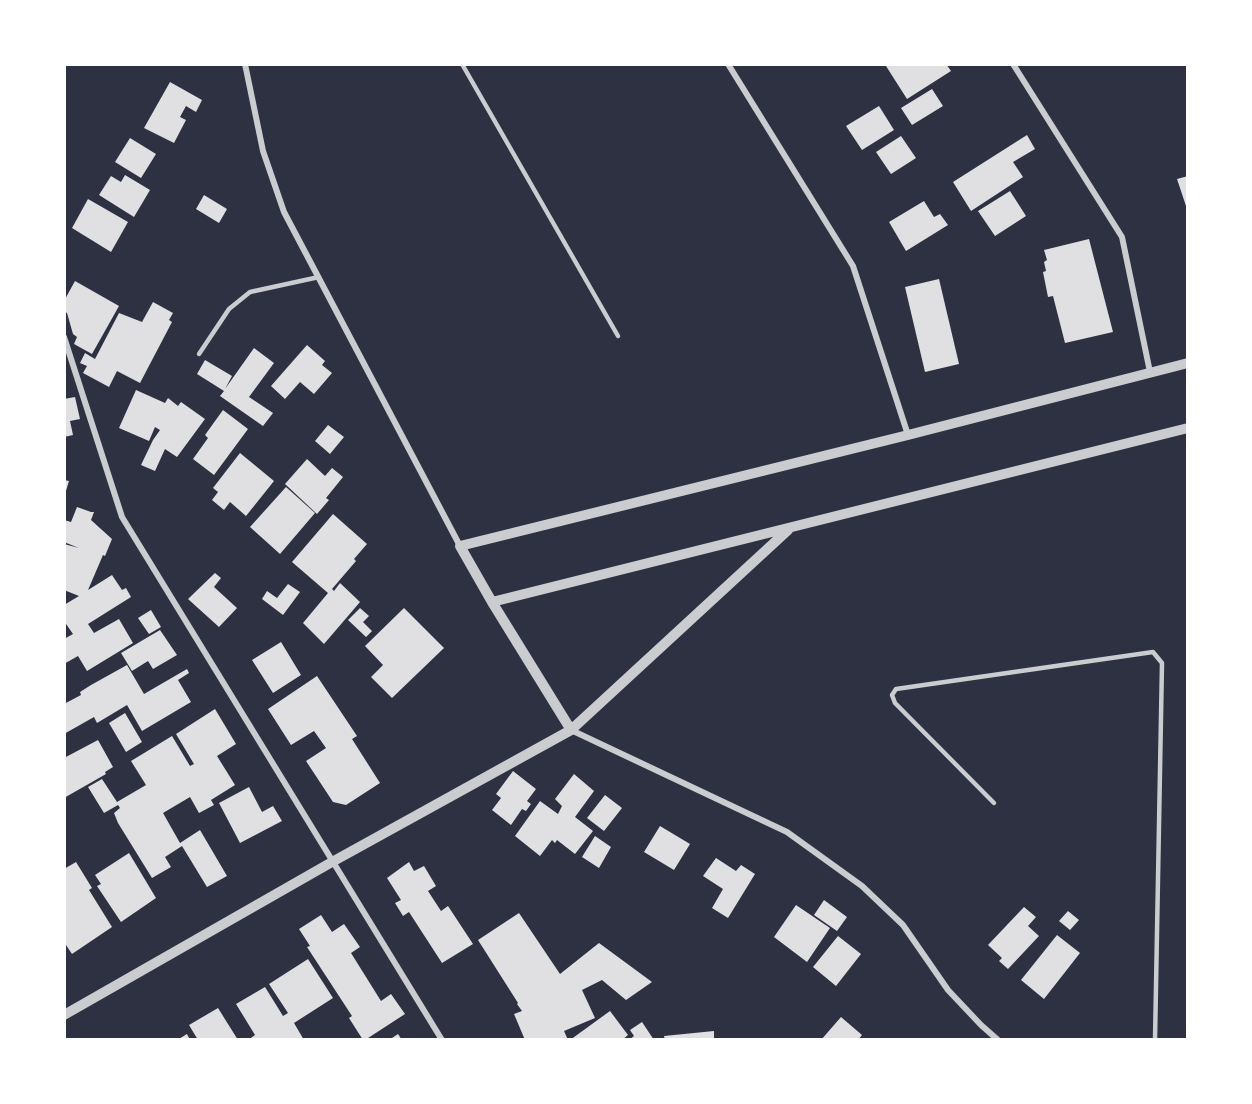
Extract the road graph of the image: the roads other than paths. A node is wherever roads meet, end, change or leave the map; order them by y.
1 (245, 64) edge
2 (462, 64) edge
3 (728, 64) edge
4 (1013, 64) edge
5 (319, 277) junction
6 (618, 336) dead end
7 (64, 337) edge
8 (199, 354) dead end
9 (1188, 363) edge
10 (1150, 372) junction
11 (1188, 428) edge
12 (908, 435) junction
13 (788, 530) junction
14 (460, 546) junction
15 (492, 602) junction
16 (572, 730) junction
17 (994, 803) dead end
18 (332, 862) junction
19 (64, 1015) edge
20 (442, 1040) edge
21 (998, 1040) edge
22 (1155, 1040) edge

1 - 5 street
2 - 6 lane
3 - 12 street
4 - 10 street
5 - 8 lane
5 - 14 street
7 - 18 street
9 - 10 street
10 - 12 street
11 - 13 street
12 - 14 street
13 - 15 street
13 - 16 street
14 - 15 street
15 - 16 street
16 - 18 street
16 - 21 street
17 - 22 lane
18 - 19 street
18 - 20 street

